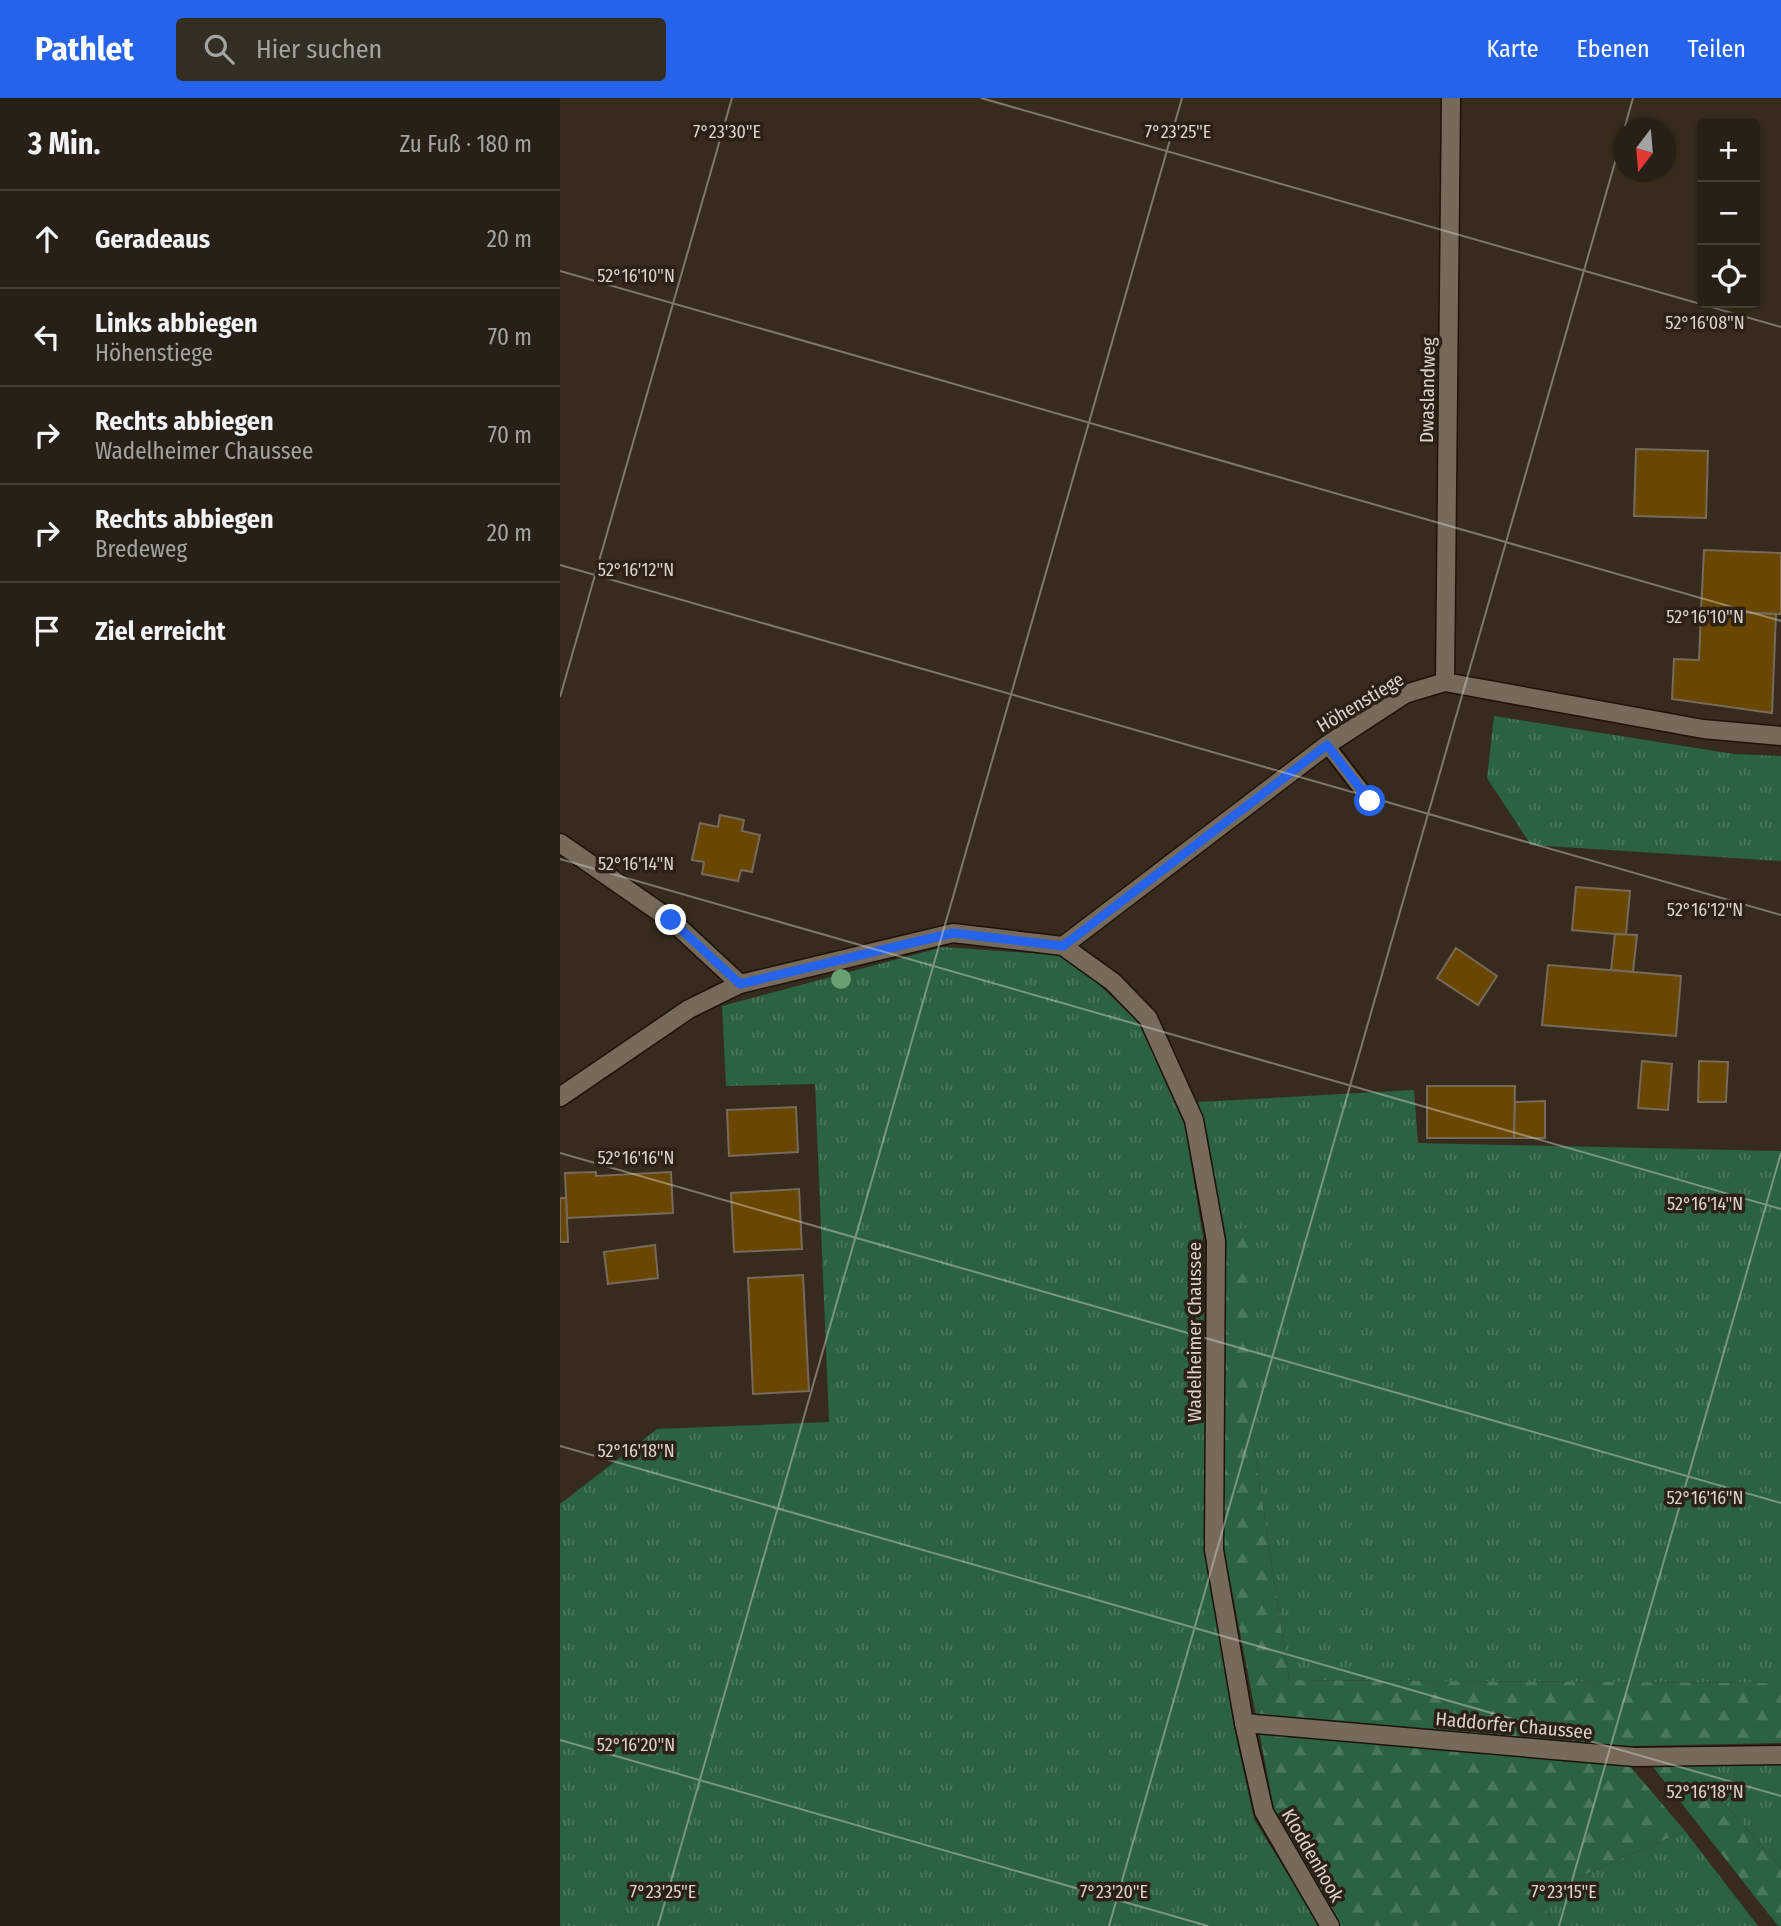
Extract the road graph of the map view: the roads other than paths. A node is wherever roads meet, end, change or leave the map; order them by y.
1 (1451, 98) edge
2 (1445, 682) junction
3 (1781, 736) edge
4 (1327, 745) junction
5 (1370, 801) dead end
6 (560, 843) edge
7 (1063, 946) junction
8 (740, 984) junction
9 (560, 1097) edge
10 (1244, 1723) junction
11 (1781, 1755) edge
12 (1330, 1926) edge

1 - 2 street, Dwaslandweg
2 - 3 street, Höhenstiege
2 - 4 street, Höhenstiege
4 - 5 lane
4 - 7 street, Höhenstiege
6 - 8 street
7 - 8 street, Wadelheimer Chaussee
7 - 10 street, Wadelheimer Chaussee
8 - 9 street, Wadelheimer Chaussee
10 - 11 street, Haddorfer Chaussee
10 - 12 street, Kloddenhook

